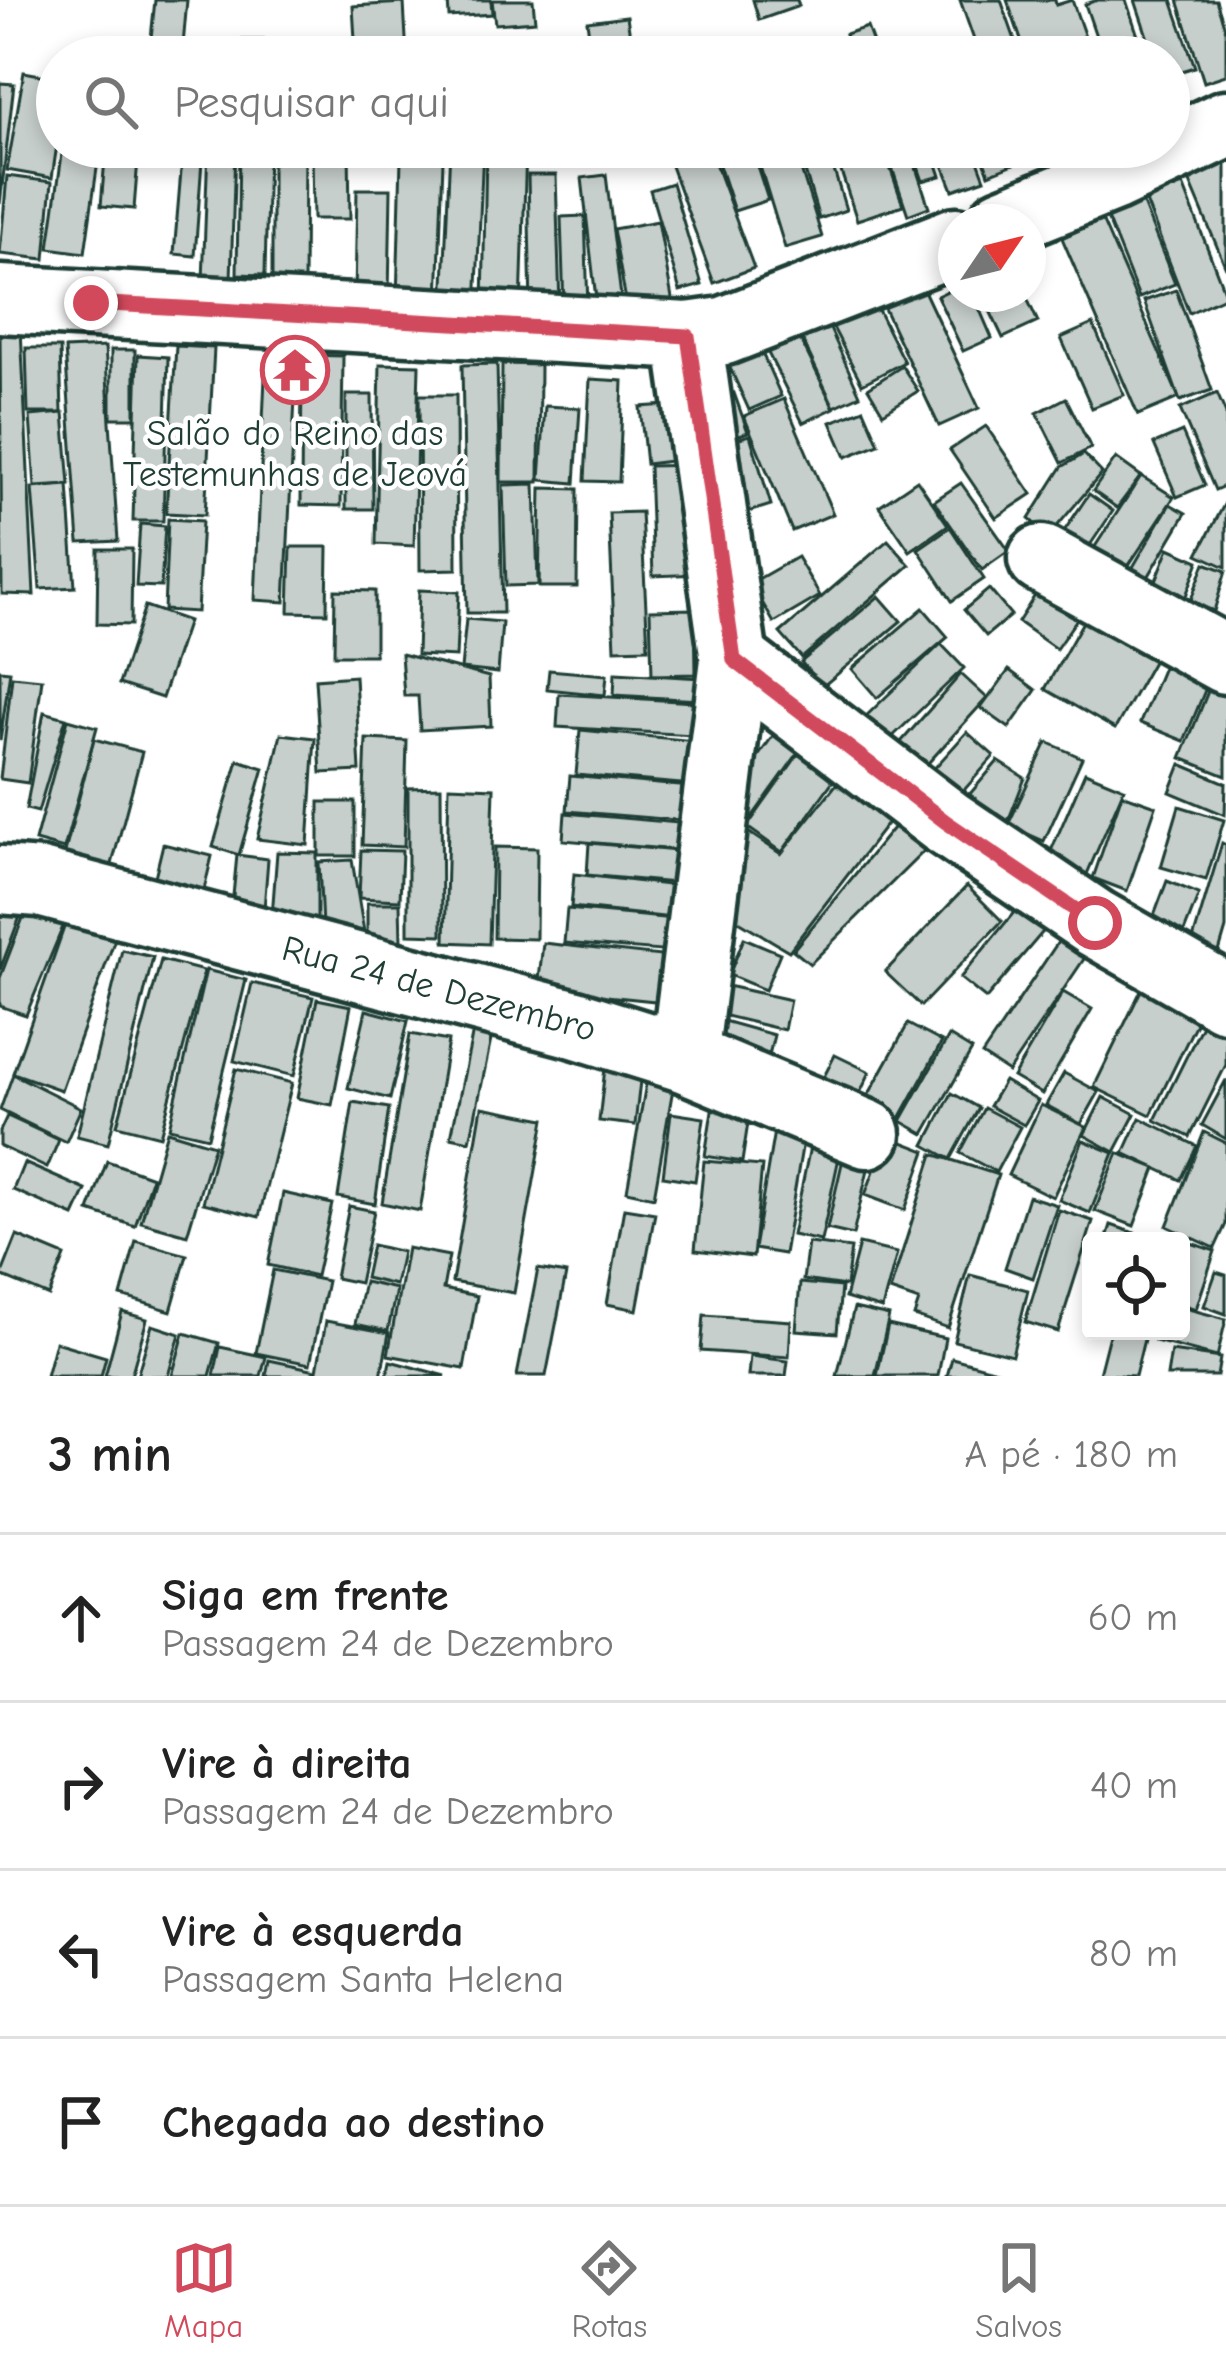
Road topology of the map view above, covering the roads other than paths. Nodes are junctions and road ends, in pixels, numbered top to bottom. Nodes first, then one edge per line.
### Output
1 (1226, 124) edge
2 (1190, 141) edge
3 (1133, 168) edge
4 (1046, 205) edge
5 (938, 248) edge
6 (0, 299) edge
7 (688, 336) junction
8 (1042, 559) dead end
9 (734, 660) junction
10 (1226, 660) edge
11 (0, 880) edge
12 (1226, 998) edge
13 (684, 1058) junction
14 (867, 1134) dead end

1 - 2 street
3 - 4 street
5 - 7 street
6 - 7 street
7 - 9 street
8 - 10 street
9 - 12 street
9 - 13 street
11 - 13 street, Rua 24 de Dezembro
13 - 14 street, Rua 24 de Dezembro

